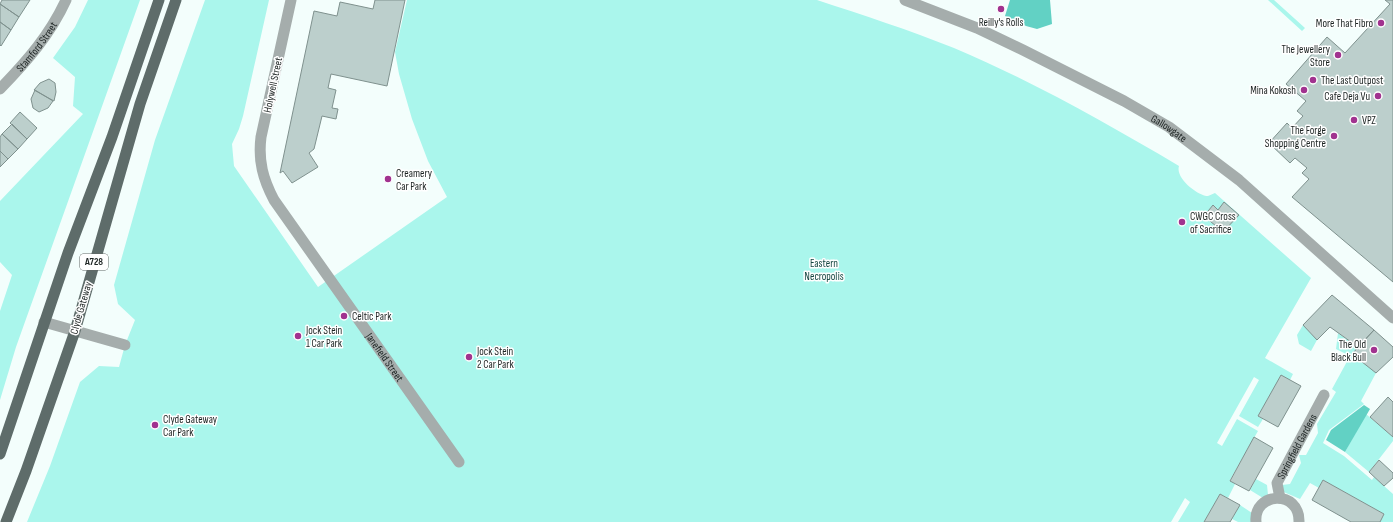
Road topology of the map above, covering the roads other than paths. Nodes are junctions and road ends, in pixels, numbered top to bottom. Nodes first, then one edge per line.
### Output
1 (66, 0) edge
2 (159, 0) edge
3 (176, 0) edge
4 (291, 0) edge
5 (905, 0) edge
6 (4, 76) edge
7 (0, 89) edge
8 (261, 170) joint
9 (1393, 318) edge
10 (44, 322) junction
11 (75, 332) junction
12 (125, 345) dead end
13 (1324, 395) dead end
14 (0, 454) edge
15 (459, 462) dead end
16 (1280, 498) junction
17 (6, 522) edge
18 (1256, 522) edge
19 (1299, 522) edge

1 - 6 street, Stamford Street
2 - 10 main road, A728
3 - 11 main road, Clyde Gateway / A728
4 - 8 street, Holywell Street
5 - 9 street, Gallowgate
6 - 7 street, Stamford Street
8 - 15 street, Janefield Street
10 - 11 street
10 - 14 main road, A728
11 - 12 street
11 - 17 main road, Clyde Gateway / A728
13 - 16 street, Springfield Gardens
16 - 18 street
16 - 19 street

